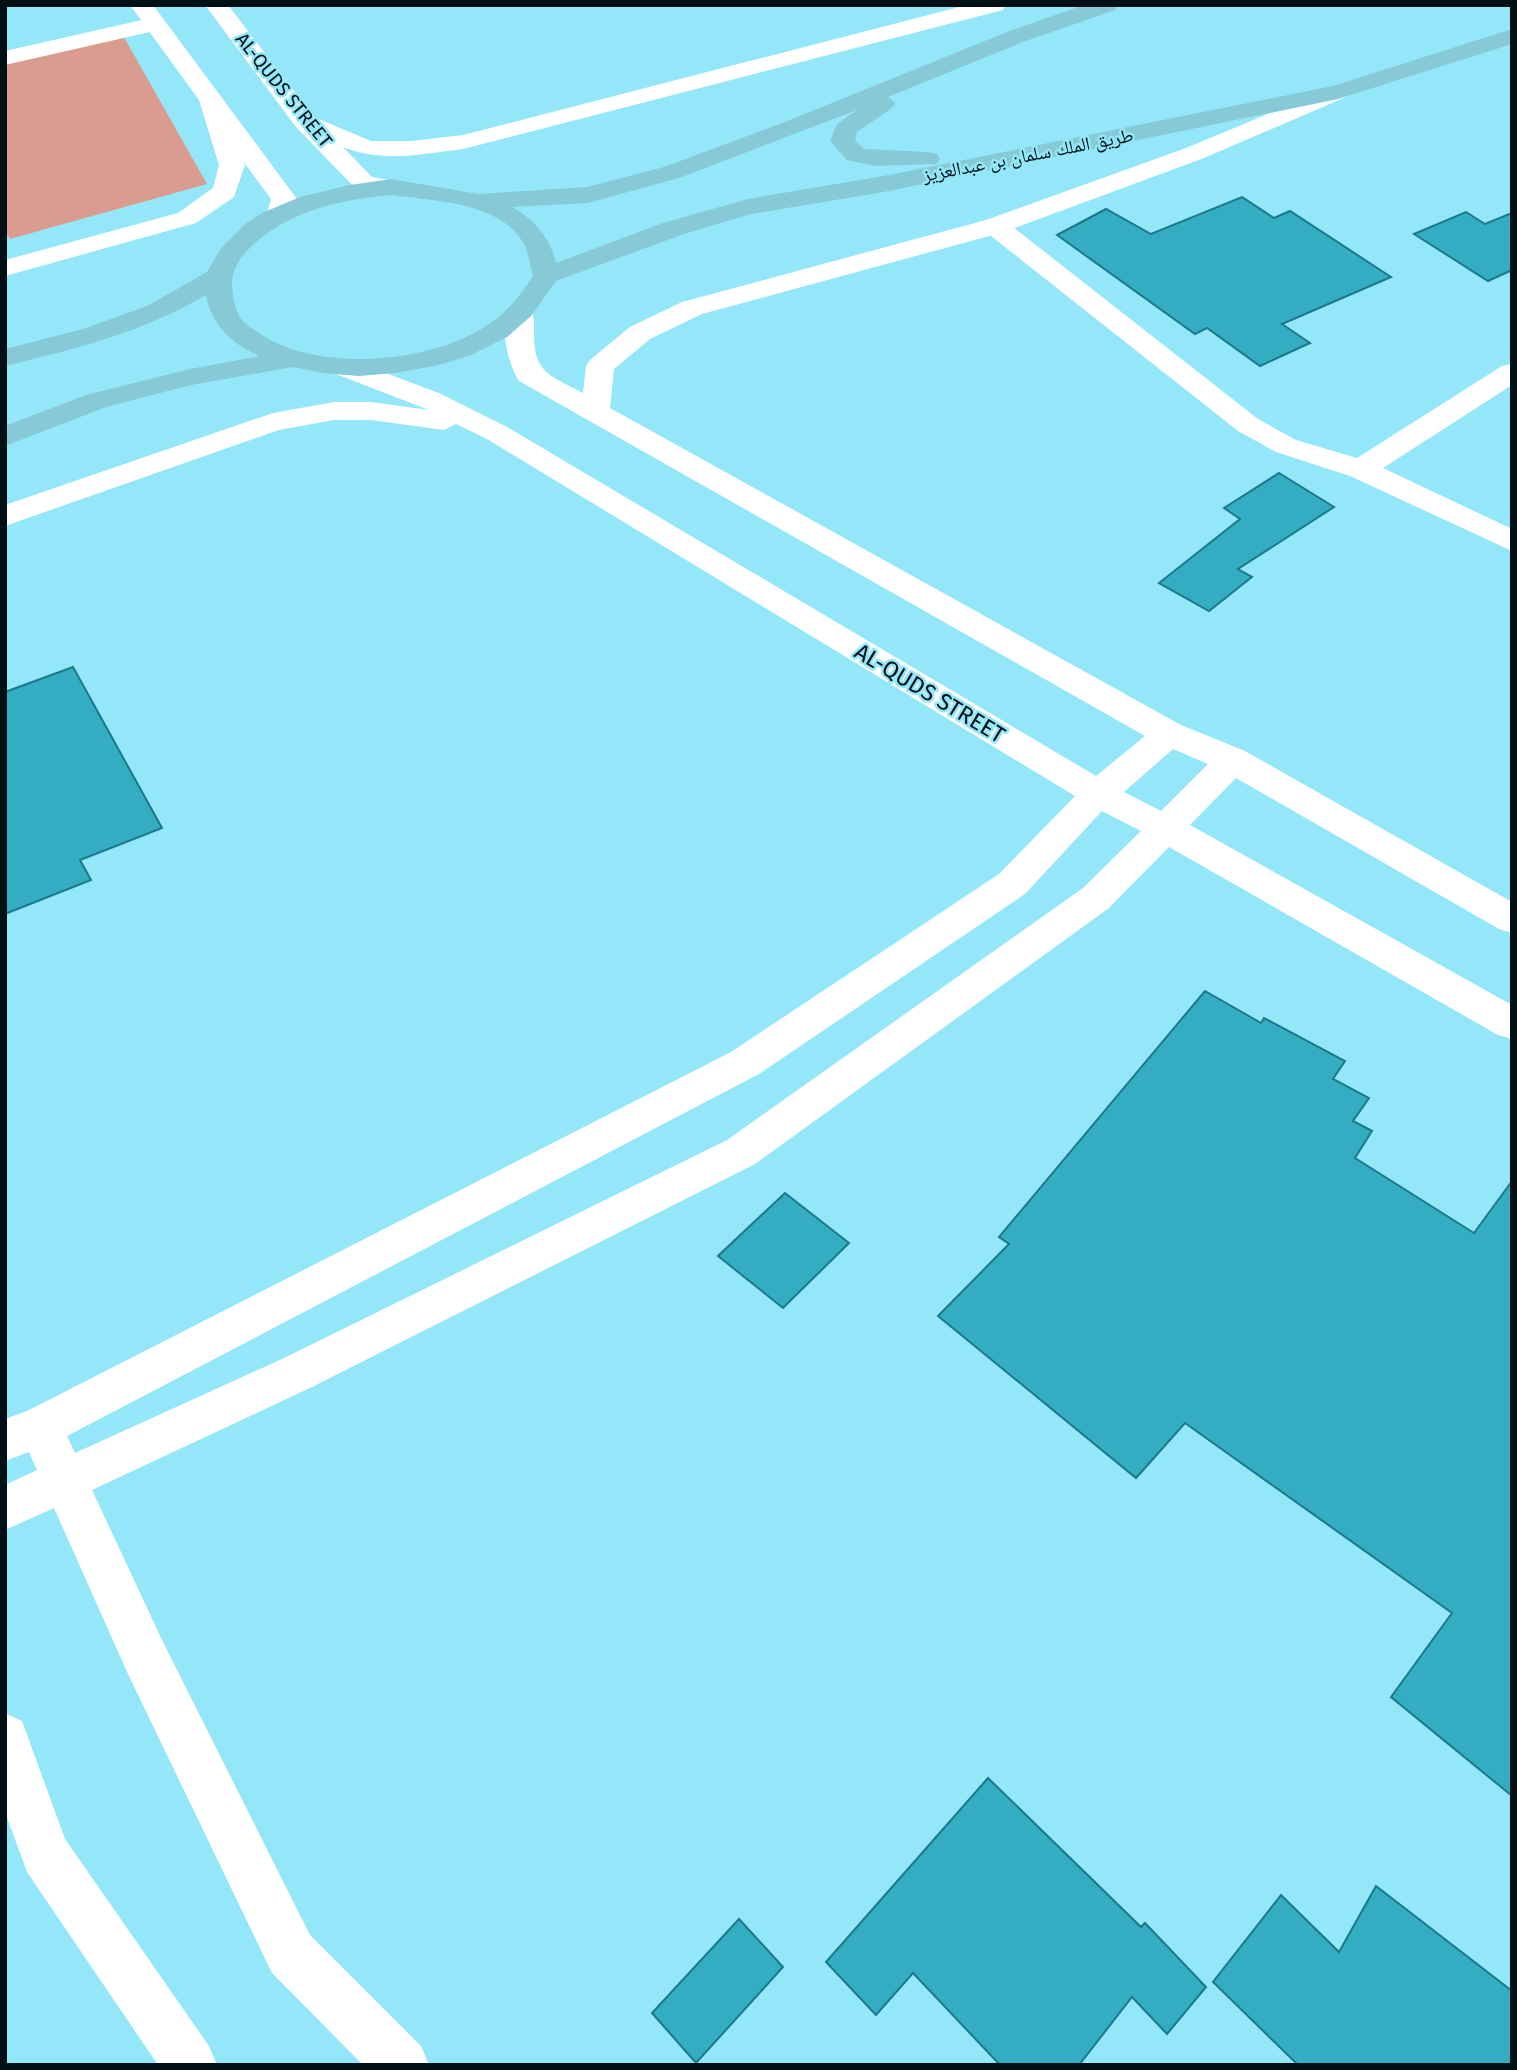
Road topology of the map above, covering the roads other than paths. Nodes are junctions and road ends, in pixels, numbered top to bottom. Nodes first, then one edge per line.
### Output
1 (216, 5) edge
2 (995, 5) edge
3 (1107, 5) edge
4 (148, 15) edge
5 (1512, 36) edge
6 (5, 58) edge
7 (934, 70) junction
8 (1338, 92) junction
9 (211, 100) junction
10 (305, 122) junction
11 (1067, 147) junction
12 (391, 187) junction
13 (477, 202) junction
14 (280, 214) junction
15 (995, 226) junction
16 (5, 268) edge
17 (546, 276) junction
18 (218, 277) junction
19 (520, 314) junction
20 (5, 358) edge
21 (296, 358) junction
22 (346, 368) junction
23 (1512, 372) edge
24 (595, 411) junction
25 (497, 433) junction
26 (5, 437) edge
27 (1361, 469) junction
28 (5, 516) edge
29 (1512, 541) edge
30 (1169, 734) junction
31 (1233, 760) junction
32 (1098, 793) junction
33 (1165, 828) junction
34 (1512, 919) edge
35 (1512, 1024) edge
36 (22, 1434) edge
37 (65, 1480) junction
38 (5, 1508) edge
39 (5, 1738) edge
40 (190, 2065) edge
41 (402, 2065) edge

1 - 10 street, AL-QUDS STREET
2 - 10 street
3 - 7 main road
4 - 6 street
4 - 9 street
5 - 8 main road, طريق الملك سلمان بن عبدالعزيز
7 - 11 main road
7 - 13 main road
8 - 11 main road, طريق الملك سلمان بن عبدالعزيز
8 - 15 street
9 - 14 street
9 - 16 street
10 - 12 street, AL-QUDS STREET
11 - 17 main road, طريق الملك سلمان بن عبدالعزيز
12 - 13 main road
12 - 14 main road
13 - 17 main road
14 - 18 main road
15 - 24 street
15 - 27 street
17 - 19 main road
18 - 20 main road
18 - 21 main road
19 - 22 main road
19 - 24 street
21 - 22 main road
21 - 26 main road
22 - 25 street, AL-QUDS STREET
23 - 27 street
24 - 30 street
25 - 28 street
25 - 32 street, AL-QUDS STREET
27 - 29 street
30 - 31 street
30 - 32 street
31 - 33 street
31 - 34 street
32 - 33 street, AL-QUDS STREET
32 - 36 street
33 - 35 street, AL-QUDS STREET
33 - 37 street
36 - 37 street
37 - 38 street
37 - 41 street
39 - 40 street

